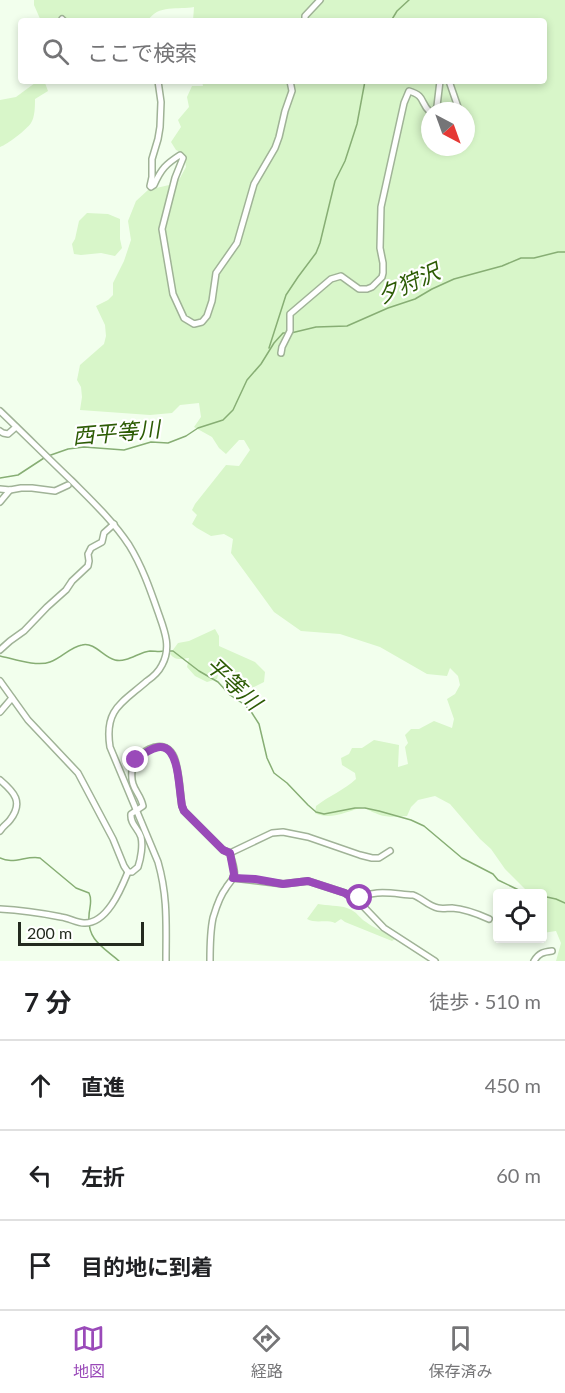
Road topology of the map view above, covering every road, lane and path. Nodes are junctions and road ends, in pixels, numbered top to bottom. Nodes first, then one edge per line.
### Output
1 (320, 0) edge
2 (305, 18) edge
3 (158, 84) edge
4 (291, 84) edge
5 (440, 84) edge
6 (450, 84) edge
7 (424, 102) edge
8 (437, 102) edge
9 (456, 102) edge
10 (281, 353) dead end
11 (0, 411) edge
12 (16, 427) junction
13 (0, 431) edge
14 (68, 485) dead end
15 (0, 489) edge
16 (10, 490) junction
17 (0, 502) edge
18 (114, 524) junction
19 (0, 650) edge
20 (0, 681) edge
21 (12, 698) junction
22 (0, 712) edge
23 (0, 780) edge
24 (136, 811) junction
25 (0, 831) edge
26 (390, 851) dead end
27 (230, 853) junction
28 (128, 872) junction
29 (233, 878) junction
30 (356, 901) junction
31 (0, 909) edge
32 (489, 920) dead end
33 (552, 951) dead end
34 (166, 961) edge
35 (210, 961) edge
36 (435, 961) edge
37 (534, 961) edge

1 - 2 street
3 - 4 street
5 - 8 street
6 - 9 street
7 - 10 street
11 - 12 street
12 - 13 street
12 - 18 street
14 - 16 street
15 - 16 street
16 - 17 street
18 - 19 street
18 - 24 street
20 - 21 street
21 - 22 street
21 - 28 street
23 - 25 street
24 - 27 street
24 - 28 street
24 - 34 street
26 - 27 street
27 - 29 street
28 - 31 street
29 - 30 street
29 - 35 street
30 - 32 street
30 - 36 street
33 - 37 street

